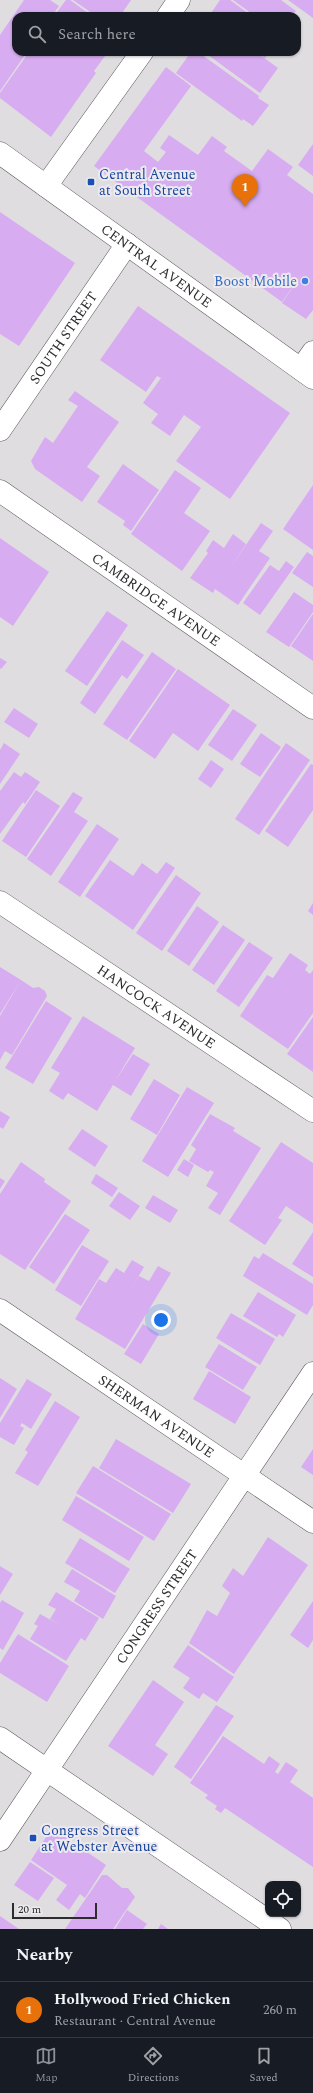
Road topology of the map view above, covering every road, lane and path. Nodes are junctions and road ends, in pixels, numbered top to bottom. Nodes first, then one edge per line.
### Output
1 (179, 0) edge
2 (171, 12) edge
3 (139, 56) edge
4 (0, 153) edge
5 (46, 186) junction
6 (127, 244) junction
7 (309, 366) edge
8 (0, 430) edge
9 (0, 491) edge
10 (313, 708) edge
11 (0, 902) edge
12 (313, 1111) edge
13 (0, 1310) edge
14 (313, 1373) edge
15 (244, 1475) junction
16 (313, 1522) edge
17 (0, 1738) edge
18 (48, 1771) junction
19 (0, 1840) edge
20 (280, 1929) edge

1 - 2 street
3 - 5 street
4 - 5 street, CENTRAL AVENUE
5 - 6 street, CENTRAL AVENUE
6 - 7 street, CENTRAL AVENUE
6 - 8 street, SOUTH STREET
9 - 10 street, CAMBRIDGE AVENUE
11 - 12 street, HANCOCK AVENUE
13 - 15 street, SHERMAN AVENUE
14 - 15 street, CONGRESS STREET
15 - 16 street, SHERMAN AVENUE
15 - 18 street, CONGRESS STREET
17 - 18 street
18 - 19 street, CONGRESS STREET
18 - 20 street

